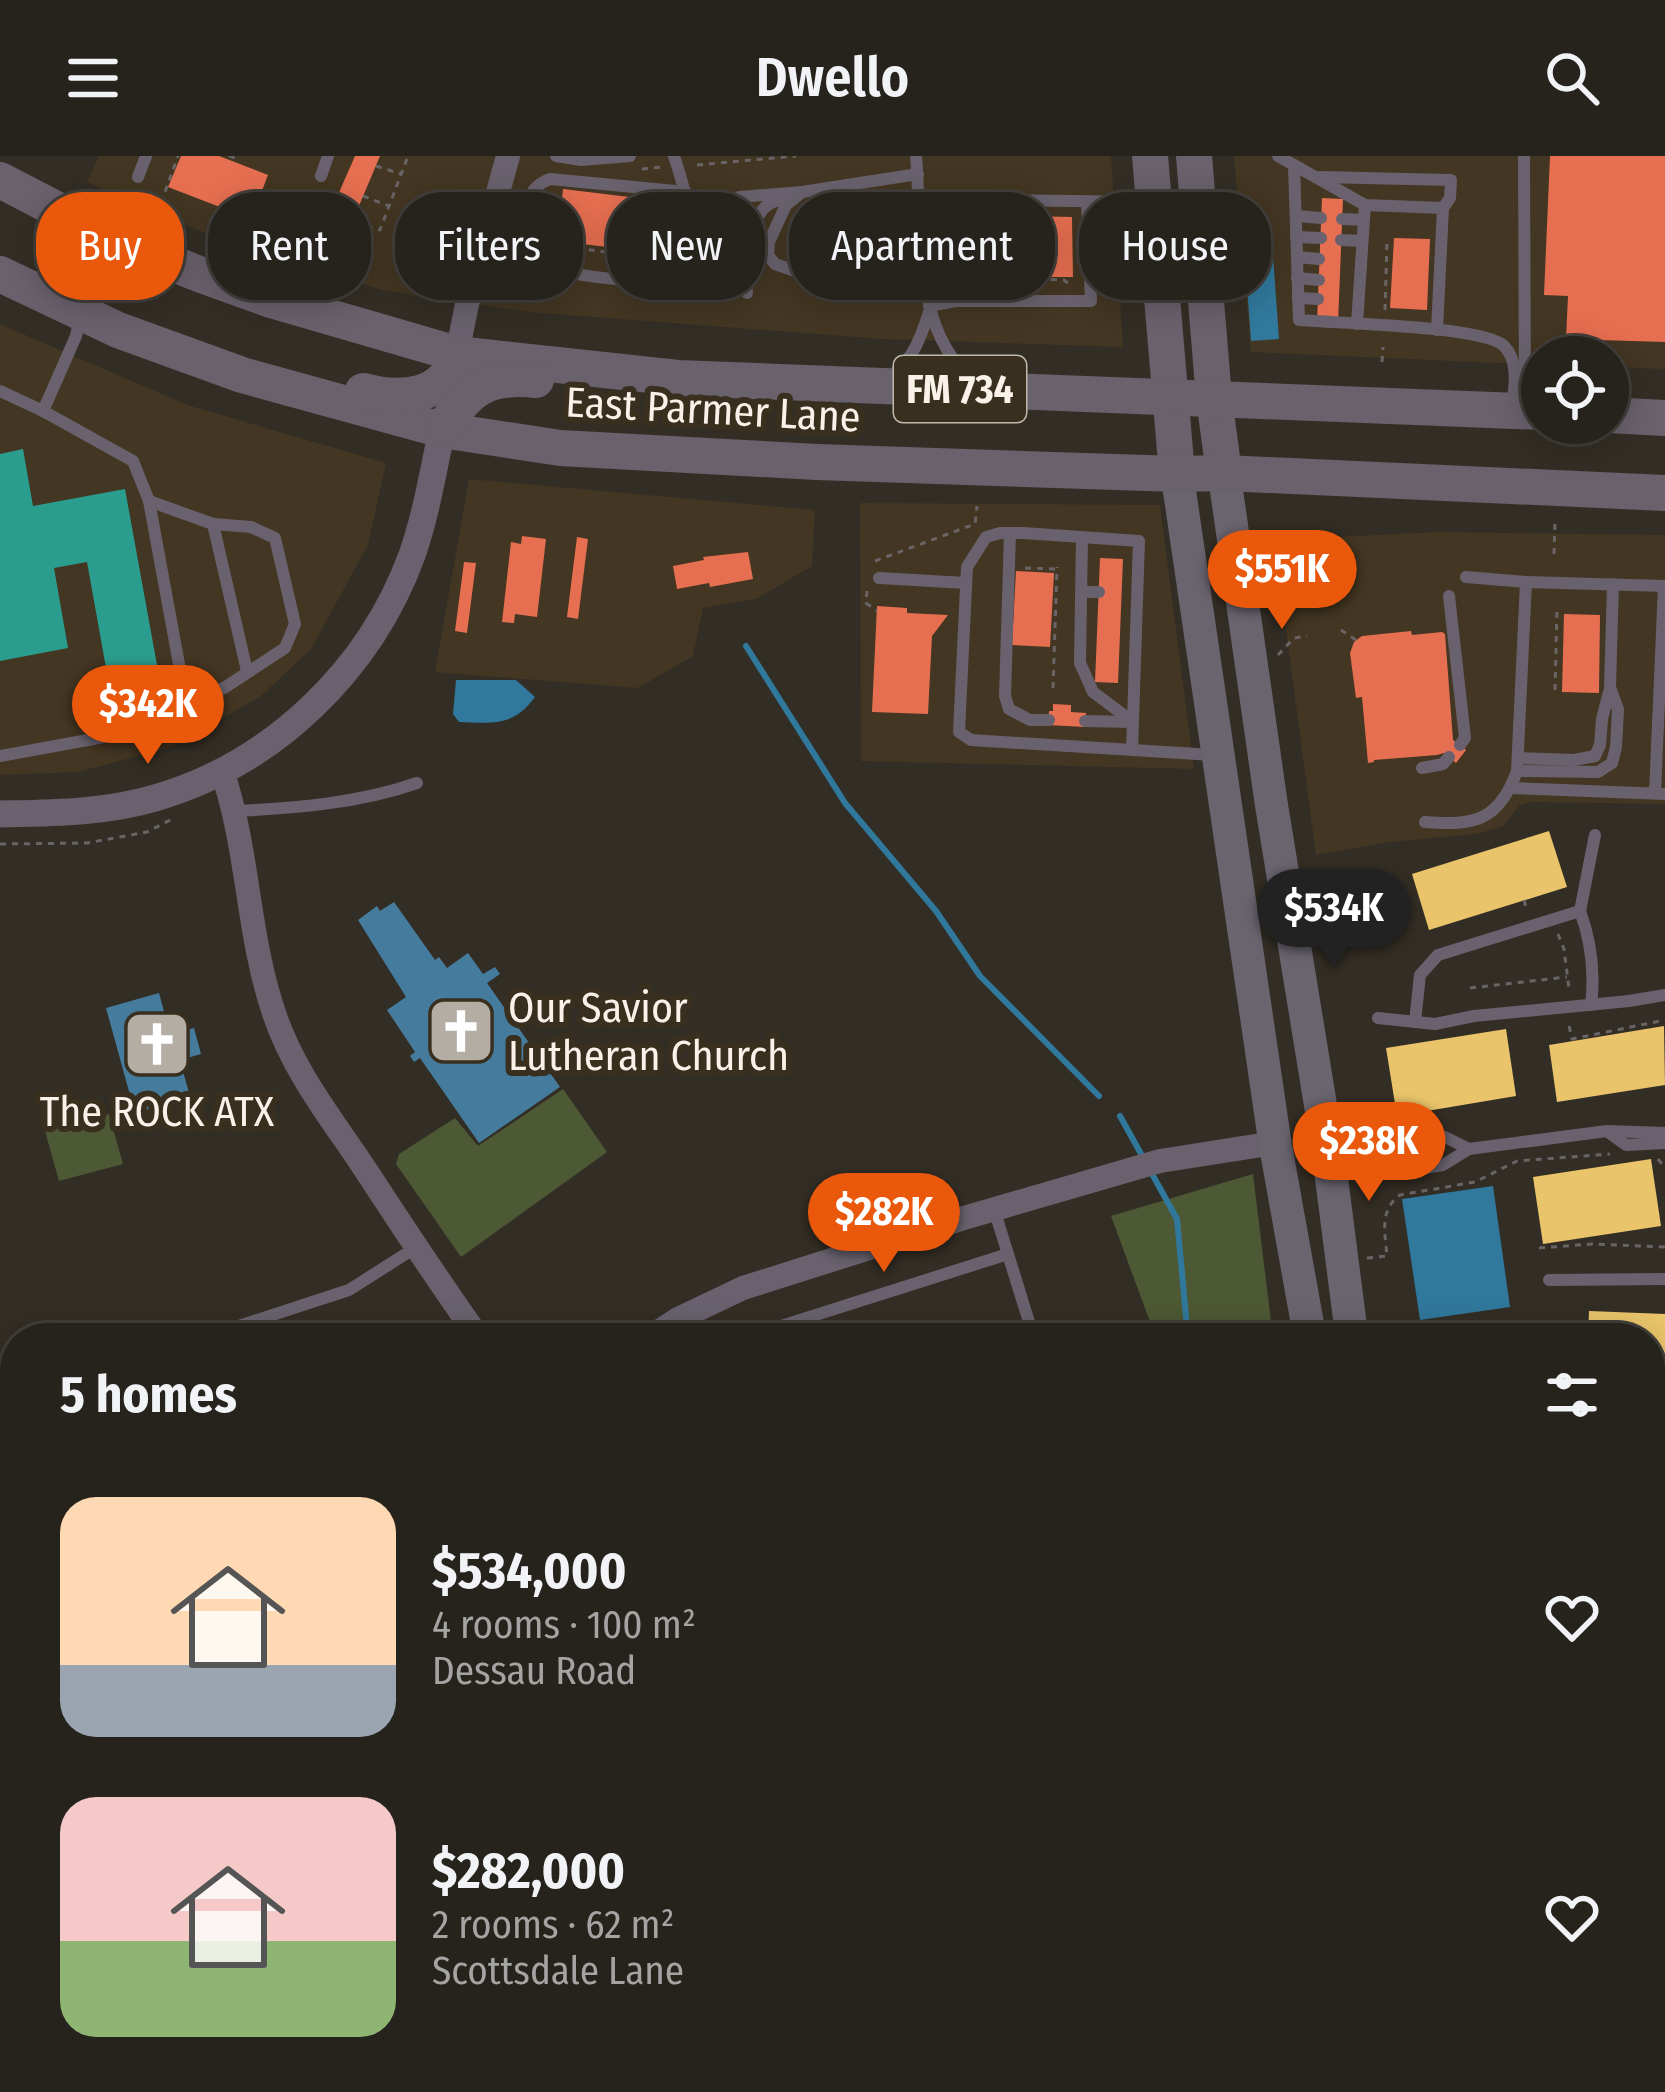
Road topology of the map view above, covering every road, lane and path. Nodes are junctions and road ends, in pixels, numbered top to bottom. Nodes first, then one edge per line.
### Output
1 (146, 156) edge
2 (178, 156) edge
3 (328, 156) edge
4 (408, 156) edge
5 (508, 156) edge
6 (556, 156) edge
7 (630, 156) edge
8 (674, 156) edge
9 (796, 156) edge
10 (916, 156) edge
11 (1150, 156) edge
12 (1194, 156) edge
13 (1278, 156) edge
14 (1524, 156) edge
15 (697, 165) dead end
16 (1294, 165) junction
17 (376, 166) dead end
18 (401, 174) junction
19 (918, 174) junction
20 (321, 176) dead end
21 (1315, 176) junction
22 (138, 177) dead end
23 (0, 180) edge
24 (165, 192) edge
25 (498, 192) edge
26 (531, 192) edge
27 (686, 192) joint
28 (816, 192) edge
29 (919, 192) edge
30 (1153, 192) edge
31 (789, 197) edge
32 (371, 199) edge
33 (1079, 201) edge
34 (789, 203) edge
35 (389, 206) junction
36 (1443, 208) junction
37 (1364, 212) junction
38 (1296, 216) junction
39 (1321, 218) dead end
40 (1342, 219) dead end
41 (371, 227) edge
42 (1296, 237) junction
43 (1321, 238) dead end
44 (1341, 240) dead end
45 (1387, 240) dead end
46 (1362, 241) junction
47 (768, 255) junction
48 (1297, 257) junction
49 (1319, 259) dead end
50 (789, 269) edge
51 (0, 274) edge
52 (1297, 278) junction
53 (1055, 280) edge
54 (1318, 280) dead end
55 (1340, 281) dead end
56 (1360, 283) junction
57 (1079, 293) dead end
58 (1298, 298) junction
59 (1318, 299) dead end
60 (470, 300) edge
61 (928, 300) edge
62 (1091, 300) edge
63 (1162, 300) edge
64 (956, 301) junction
65 (1339, 302) dead end
66 (1358, 303) junction
67 (929, 309) junction
68 (1384, 312) dead end
69 (82, 313) junction
70 (1357, 324) junction
71 (1437, 330) junction
72 (1525, 336) edge
73 (1383, 346) dead end
74 (457, 354) junction
75 (1382, 362) dead end
76 (228, 370) junction
77 (698, 379) junction
78 (877, 386) junction
79 (990, 390) junction
80 (0, 391) edge
81 (1521, 397) edge
82 (1170, 398) junction
83 (1214, 398) junction
84 (43, 411) junction
85 (1521, 411) edge
86 (1629, 416) edge
87 (1665, 418) edge
88 (442, 430) junction
89 (1224, 473) junction
90 (1177, 474) junction
91 (1665, 493) edge
92 (148, 501) junction
93 (977, 506) dead end
94 (1556, 511) dead end
95 (213, 524) junction
96 (1010, 532) junction
97 (1082, 537) junction
98 (1554, 554) dead end
99 (870, 563) dead end
100 (1024, 568) dead end
101 (1081, 570) junction
102 (1100, 570) dead end
103 (1123, 572) dead end
104 (1138, 572) junction
105 (1466, 577) dead end
106 (873, 581) joint
107 (966, 583) junction
108 (1526, 583) junction
109 (1613, 584) junction
110 (1664, 586) edge
111 (1081, 592) junction
112 (1099, 592) dead end
113 (1122, 594) dead end
114 (1137, 594) junction
115 (1449, 596) dead end
116 (1557, 608) dead end
117 (877, 611) dead end
118 (1081, 612) junction
119 (1098, 613) dead end
120 (1120, 614) dead end
121 (1137, 615) junction
122 (1341, 630) dead end
123 (1081, 632) junction
124 (1097, 633) dead end
125 (1120, 635) dead end
126 (1136, 636) junction
127 (1307, 636) dead end
128 (1356, 640) dead end
129 (1080, 658) junction
130 (1096, 659) dead end
131 (1119, 661) dead end
132 (1273, 661) dead end
133 (1135, 662) junction
134 (247, 670) junction
135 (1053, 688) dead end
136 (1555, 690) dead end
137 (186, 702) junction
138 (1048, 720) dead end
139 (1085, 721) dead end
140 (1133, 722) junction
141 (1460, 745) dead end
142 (1132, 750) junction
143 (1218, 755) junction
144 (0, 756) edge
145 (1449, 757) dead end
146 (1518, 765) junction
147 (1422, 768) dead end
148 (222, 772) junction
149 (417, 783) dead end
150 (1511, 788) junction
151 (1660, 793) edge
152 (236, 811) junction
153 (0, 814) edge
154 (1425, 822) dead end
155 (1595, 836) dead end
156 (1524, 900) dead end
157 (1527, 911) dead end
158 (1580, 911) junction
159 (1557, 932) dead end
160 (1567, 977) junction
161 (1469, 988) dead end
162 (1569, 990) dead end
163 (1665, 995) edge
164 (1591, 1005) junction
165 (1378, 1018) dead end
166 (1568, 1018) dead end
167 (1665, 1020) edge
168 (1415, 1022) junction
169 (1259, 1038) junction
170 (1607, 1131) junction
171 (1665, 1133) edge
172 (1259, 1145) junction
173 (1659, 1148) edge
174 (1469, 1149) junction
175 (1338, 1152) junction
176 (1611, 1154) dead end
177 (1665, 1168) edge
178 (994, 1209) junction
179 (1665, 1246) edge
180 (415, 1248) junction
181 (1538, 1248) dead end
182 (1008, 1254) junction
183 (1353, 1262) junction
184 (1665, 1279) edge
185 (1549, 1280) dead end
186 (248, 1323) edge
187 (468, 1323) edge
188 (671, 1323) edge
189 (790, 1323) edge
190 (1029, 1323) edge
191 (1306, 1323) edge
192 (1352, 1323) edge

1 - 22 lane
2 - 24 path
3 - 20 lane
4 - 18 path
5 - 25 street
6 - 7 lane
8 - 27 lane
9 - 15 path
10 - 19 lane
11 - 30 main road
12 - 83 main road
13 - 16 lane
14 - 72 lane
16 - 21 lane
16 - 38 lane
17 - 18 path
18 - 35 path
19 - 28 lane
19 - 29 lane
21 - 36 lane
21 - 37 lane
23 - 74 main road, East Parmer Lane / FM 734
26 - 27 lane
31 - 47 lane
32 - 35 path
33 - 64 lane
34 - 47 lane
35 - 41 path
36 - 37 lane
36 - 71 lane
37 - 40 lane
37 - 46 lane
38 - 39 lane
38 - 42 lane
42 - 43 lane
42 - 48 lane
44 - 46 lane
45 - 68 path
46 - 56 lane
47 - 50 lane
48 - 49 lane
48 - 52 lane
51 - 69 main road, East Parmer Lane / FM 734
52 - 54 lane
52 - 58 lane
53 - 57 path
55 - 56 lane
56 - 66 lane
58 - 59 lane
58 - 70 lane
60 - 74 street
61 - 67 lane
62 - 64 lane
63 - 82 main road
64 - 67 lane
65 - 66 lane
66 - 70 lane
67 - 78 lane
67 - 79 lane
69 - 76 main road, East Parmer Lane / FM 734
69 - 84 lane
70 - 71 lane
71 - 81 lane
73 - 75 path
74 - 76 main road
74 - 77 main road, East Parmer Lane / FM 734
76 - 88 main road, East Parmer Lane / FM 734
77 - 78 main road, East Parmer Lane / FM 734
77 - 88 main road
78 - 79 main road, East Parmer Lane / FM 734
79 - 82 main road, East Parmer Lane / FM 734
80 - 84 lane
82 - 83 main road, East Parmer Lane / FM 734
82 - 90 main road
83 - 85 main road, East Parmer Lane / FM 734
83 - 89 main road
84 - 92 lane
86 - 87 main road
88 - 90 main road, East Parmer Lane / FM 734
88 - 148 street
89 - 90 main road, East Parmer Lane / FM 734
89 - 91 main road, East Parmer Lane / FM 734
89 - 175 main road
90 - 143 main road
92 - 95 lane
92 - 137 lane
93 - 99 path
94 - 98 path
95 - 134 lane
95 - 134 lane
96 - 97 lane
96 - 107 lane
96 - 138 lane
97 - 101 lane
97 - 104 lane
100 - 135 path
101 - 102 lane
101 - 111 lane
103 - 104 lane
104 - 114 lane
105 - 108 lane
106 - 107 lane
106 - 117 path
107 - 142 lane
108 - 109 lane
108 - 146 lane
109 - 110 lane
109 - 146 lane
110 - 151 lane
111 - 112 lane
111 - 118 lane
113 - 114 lane
114 - 121 lane
115 - 141 lane
116 - 136 path
118 - 119 lane
118 - 123 lane
120 - 121 lane
121 - 126 lane
122 - 128 path
123 - 124 lane
123 - 129 lane
125 - 126 lane
126 - 133 lane
127 - 132 path
129 - 130 lane
129 - 140 lane
131 - 133 lane
133 - 140 lane
134 - 137 lane
137 - 144 lane
139 - 140 lane
140 - 142 lane
142 - 143 lane
143 - 169 main road
145 - 147 lane
146 - 150 lane
148 - 152 street
148 - 153 street
149 - 152 lane
150 - 151 lane
150 - 154 lane
152 - 180 street
155 - 158 lane
156 - 157 path
158 - 164 lane
158 - 168 lane
159 - 160 path
160 - 161 path
160 - 162 path
163 - 164 lane
164 - 168 lane
165 - 168 lane
166 - 167 path
169 - 172 main road
169 - 175 main road
170 - 171 lane
170 - 173 lane
170 - 174 lane
172 - 178 street
172 - 183 main road
172 - 191 main road
173 - 177 path
174 - 175 lane
174 - 175 lane
175 - 183 main road
176 - 183 path
178 - 182 lane
178 - 188 street
179 - 181 path
180 - 186 lane
180 - 187 street
182 - 189 lane
182 - 190 lane
183 - 192 main road
184 - 185 lane

